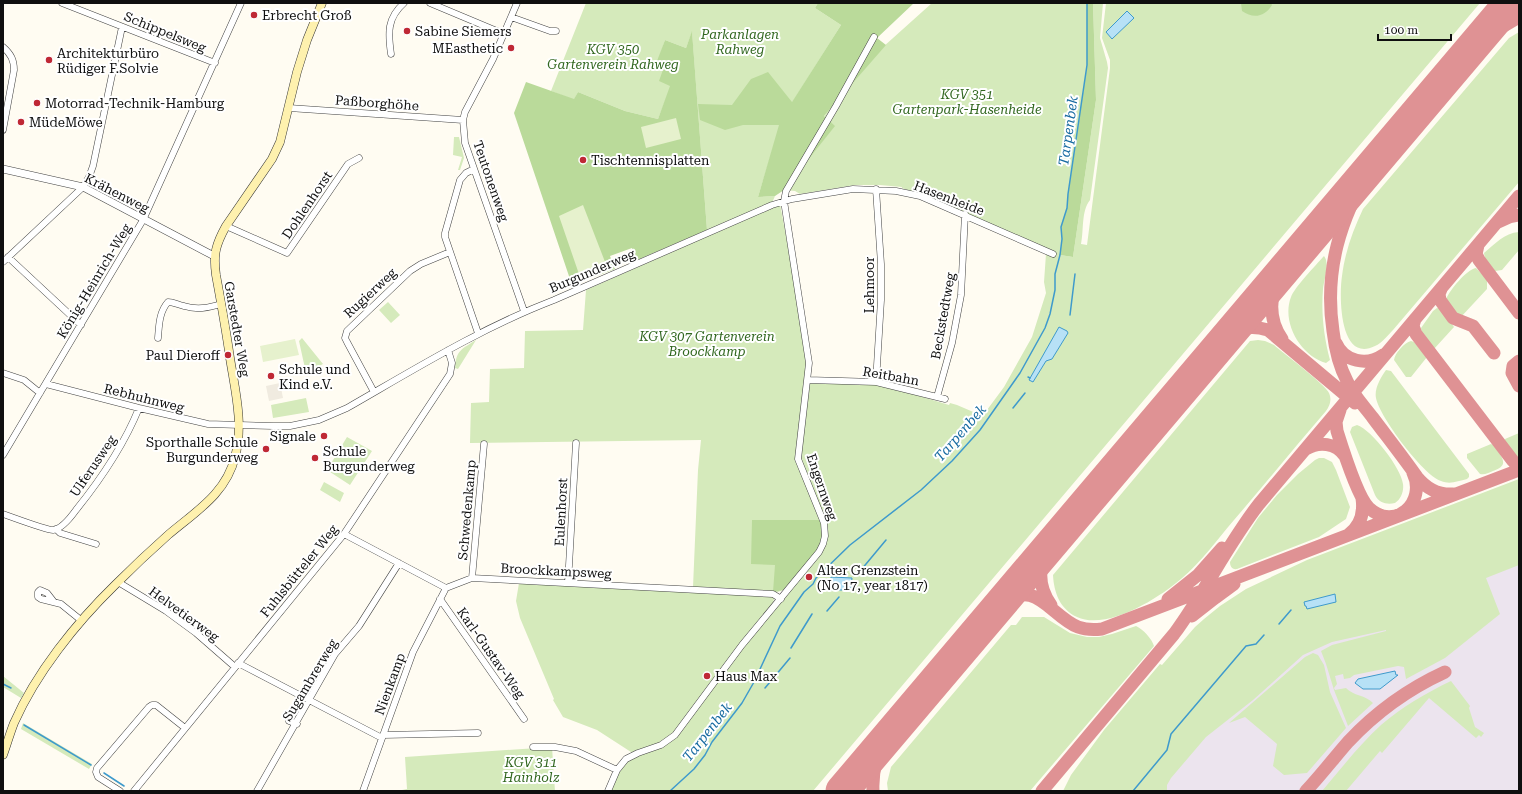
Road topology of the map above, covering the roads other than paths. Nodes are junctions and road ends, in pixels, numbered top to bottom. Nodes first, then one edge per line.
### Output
1 (62, 3) edge
2 (241, 3) edge
3 (322, 3) edge
4 (404, 3) edge
5 (430, 3) edge
6 (517, 3) edge
7 (72, 5) edge
8 (511, 17) junction
9 (122, 27) junction
10 (556, 31) dead end
11 (504, 34) junction
12 (874, 36) dead end
13 (3, 47) edge
14 (391, 54) dead end
15 (214, 64) junction
16 (289, 108) junction
17 (463, 120) junction
18 (3, 130) edge
19 (359, 158) dead end
20 (3, 169) edge
21 (474, 169) junction
22 (83, 187) junction
23 (876, 189) junction
24 (784, 201) junction
25 (965, 214) junction
26 (143, 220) junction
27 (226, 226) junction
28 (450, 252) junction
29 (1053, 254) dead end
30 (214, 256) junction
31 (8, 257) junction
32 (3, 262) edge
33 (221, 304) junction
34 (524, 311) junction
35 (80, 325) junction
36 (478, 333) junction
37 (158, 338) dead end
38 (448, 350) junction
39 (3, 373) edge
40 (808, 380) junction
41 (876, 382) junction
42 (46, 384) junction
43 (374, 392) junction
44 (40, 393) junction
45 (937, 397) junction
46 (945, 399) dead end
47 (139, 408) junction
48 (239, 425) junction
49 (576, 443) dead end
50 (484, 444) dead end
51 (3, 455) edge
52 (3, 514) edge
53 (56, 529) junction
54 (344, 534) junction
55 (96, 544) dead end
56 (398, 563) junction
57 (472, 578) junction
58 (118, 582) junction
59 (568, 583) junction
60 (446, 588) junction
61 (440, 599) junction
62 (781, 599) junction
63 (54, 602) dead end
64 (82, 621) junction
65 (236, 665) junction
66 (310, 700) junction
67 (524, 719) dead end
68 (289, 721) dead end
69 (296, 724) junction
70 (185, 728) junction
71 (478, 732) dead end
72 (382, 736) junction
73 (533, 747) dead end
74 (3, 755) edge
75 (617, 770) junction
76 (120, 791) edge
77 (134, 791) edge
78 (257, 791) edge
79 (363, 791) edge
80 (608, 791) edge

1 - 7 street, Schippelsweg
2 - 15 street, König-Heinrich-Weg
3 - 16 main road, Garstedter Weg
4 - 14 street
5 - 11 street
6 - 8 street, Teutonenweg
7 - 9 street, Schippelsweg
8 - 10 street
8 - 11 street, Teutonenweg
9 - 15 street, Schippelsweg
9 - 22 street
11 - 17 street, Teutonenweg
12 - 24 street
13 - 18 street
15 - 26 street, König-Heinrich-Weg
16 - 17 street, Paßborghöhe
16 - 27 main road, Garstedter Weg
17 - 21 street, Teutonenweg
19 - 27 street, Dohlenhorst
20 - 22 street, Krähenweg
21 - 28 street
21 - 34 street, Teutonenweg
22 - 26 street, Krähenweg
22 - 31 street
23 - 24 street, Hasenheide
23 - 25 street, Hasenheide
23 - 41 street, Lehmoor
24 - 34 street, Burgunderweg
24 - 40 street, Engernweg
25 - 29 street, Hasenheide
25 - 45 street, Beckstedtweg
26 - 30 street, Krähenweg
26 - 35 street, König-Heinrich-Weg
27 - 30 main road, Garstedter Weg
28 - 36 street
28 - 43 street, Rugierweg
30 - 33 main road, Garstedter Weg
31 - 32 street
31 - 35 street
33 - 37 street
33 - 48 main road, Garstedter Weg
34 - 36 street, Burgunderweg
35 - 42 street, König-Heinrich-Weg
36 - 38 street, Burgunderweg
38 - 43 street, Burgunderweg
38 - 54 street, Fuhlsbütteler Weg
39 - 44 street
40 - 41 street, Reitbahn
40 - 62 street, Engernweg
41 - 45 street, Reitbahn
42 - 44 street, König-Heinrich-Weg
42 - 47 street, Rebhuhnweg
43 - 48 street, Burgunderweg
44 - 51 street, König-Heinrich-Weg
45 - 46 street, Reitbahn
47 - 48 street, Rebhuhnweg
47 - 53 street, Ulferusweg
48 - 58 main road, Garstedter Weg
49 - 59 street, Eulenhorst
50 - 57 street, Schwedenkamp
52 - 53 street
53 - 55 street
54 - 56 street
54 - 65 street, Fuhlsbütteler Weg
56 - 60 street
56 - 66 street, Sugambrerweg
57 - 59 street, Broockkampsweg
57 - 60 street, Broockkampsweg
58 - 64 main road, Garstedter Weg
58 - 65 street, Helvetierweg
59 - 62 street, Broockkampsweg
60 - 61 street, Nienkamp
61 - 67 street, Karl-Gustav-Weg
61 - 72 street, Nienkamp
62 - 75 street, Engernweg
63 - 64 street
64 - 74 main road, Garstedter Weg
65 - 66 street, Helvetierweg
65 - 70 street, Fuhlsbütteler Weg
66 - 69 street, Sugambrerweg
66 - 72 street, Helvetierweg
68 - 69 street
69 - 78 street, Sugambrerweg
70 - 76 street
70 - 77 street, Fuhlsbütteler Weg
71 - 72 street
72 - 79 street, Nienkamp
73 - 75 street
75 - 80 street, Engernweg

